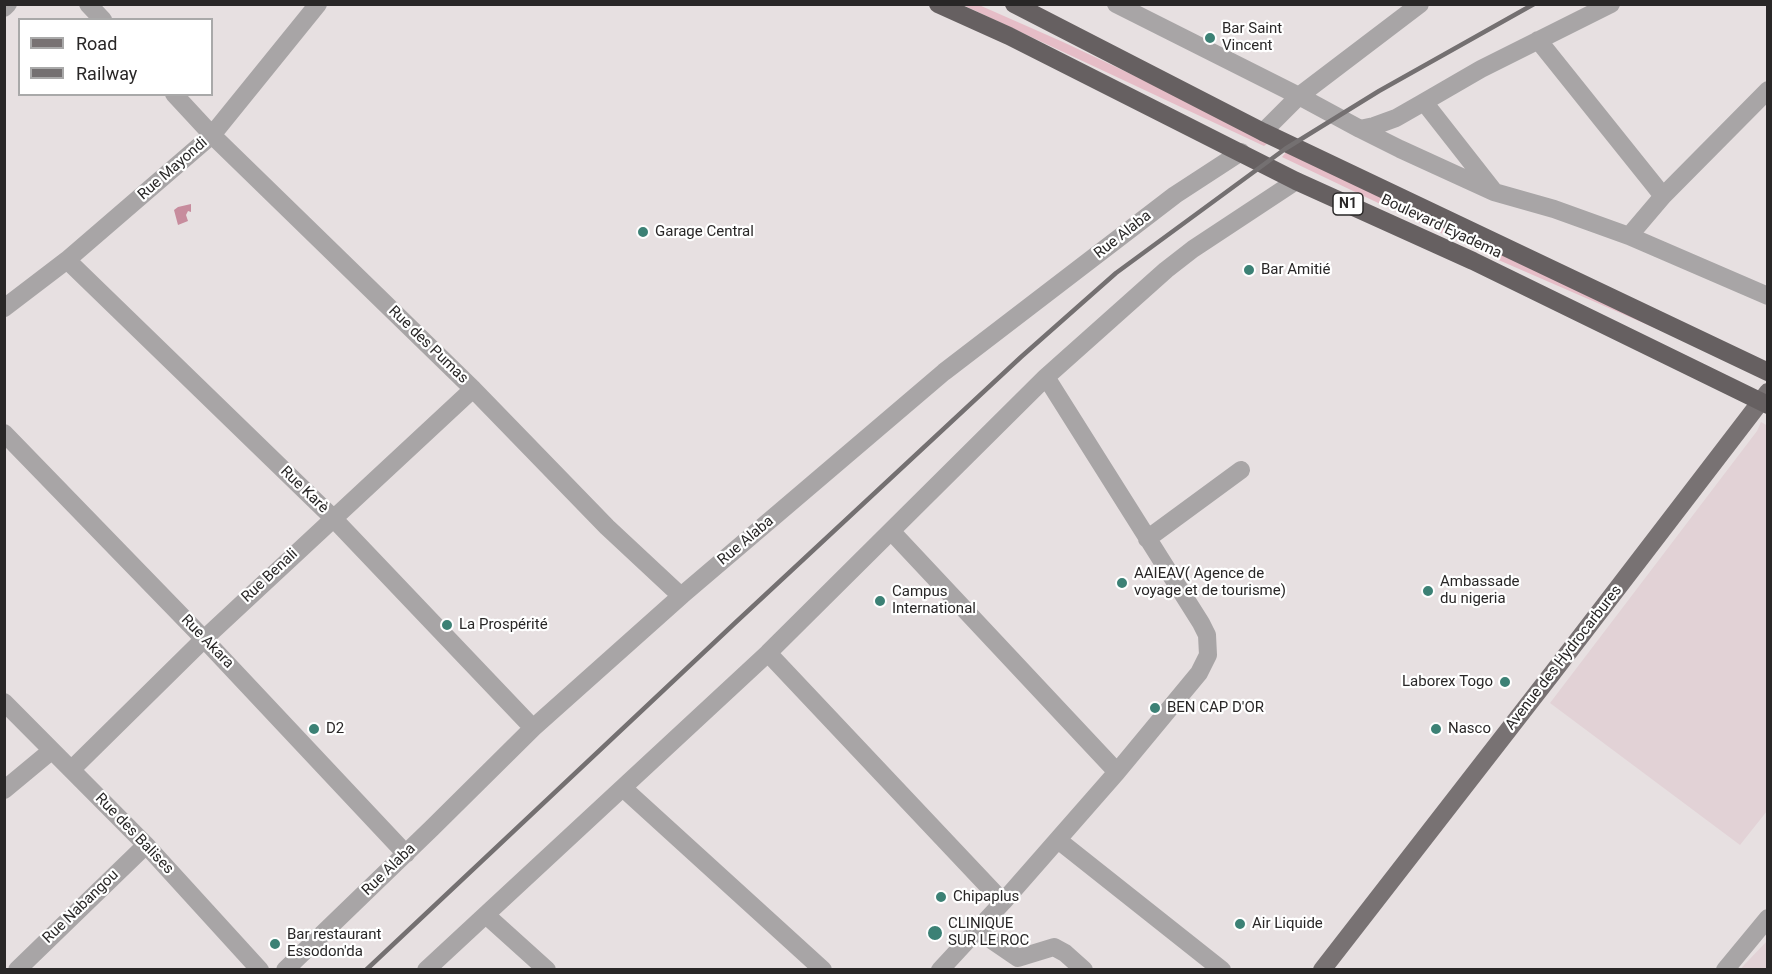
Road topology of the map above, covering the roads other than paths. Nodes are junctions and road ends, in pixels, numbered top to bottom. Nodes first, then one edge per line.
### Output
1 (8, 4) edge
2 (88, 4) edge
3 (318, 4) edge
4 (938, 4) edge
5 (1014, 4) edge
6 (1116, 4) edge
7 (1420, 4) edge
8 (1611, 4) edge
9 (4, 8) edge
10 (101, 18) edge
11 (1538, 40) junction
12 (1767, 90) edge
13 (176, 96) edge
14 (1299, 96) junction
15 (1424, 102) junction
16 (1360, 129) junction
17 (1263, 132) junction
18 (212, 135) junction
19 (1241, 152) junction
20 (1296, 181) junction
21 (1494, 192) junction
22 (1663, 196) junction
23 (1629, 236) junction
24 (67, 260) junction
25 (1767, 296) edge
26 (4, 309) edge
27 (1767, 372) edge
28 (1046, 377) junction
29 (472, 389) junction
30 (1765, 400) edge
31 (4, 433) edge
32 (1241, 470) dead end
33 (332, 517) junction
34 (891, 531) junction
35 (1147, 539) junction
36 (681, 596) junction
37 (204, 639) junction
38 (768, 653) junction
39 (4, 702) edge
40 (533, 728) junction
41 (51, 751) junction
42 (72, 769) junction
43 (1117, 771) junction
44 (623, 789) junction
45 (4, 790) edge
46 (1058, 840) junction
47 (146, 846) junction
48 (406, 854) junction
49 (1003, 902) junction
50 (486, 915) junction
51 (1767, 918) edge
52 (977, 930) junction
53 (17, 969) edge
54 (260, 969) edge
55 (285, 969) edge
56 (426, 969) edge
57 (547, 969) edge
58 (823, 969) edge
59 (940, 969) edge
60 (1084, 969) edge
61 (1221, 969) edge
62 (1322, 969) edge
63 (1725, 969) edge

1 - 9 street
2 - 10 street
3 - 18 street, Rue Mayondi
4 - 19 highway, Boulevard Eyadema / N1
5 - 17 highway, N1
6 - 14 street
7 - 14 street
8 - 11 street
11 - 15 street
11 - 22 street
12 - 22 street
13 - 18 street, Rue des Pumas
14 - 16 street
14 - 17 street
15 - 16 street
15 - 21 street
16 - 21 street
17 - 27 highway, N1
18 - 24 street, Rue Mayondi
18 - 29 street, Rue des Pumas
19 - 20 highway, Boulevard Eyadema / N1
19 - 36 street, Rue Alaba
20 - 28 street
20 - 30 highway, Boulevard Eyadema / N1
21 - 23 street
22 - 23 street
23 - 25 street
24 - 26 street, Rue Mayondi
24 - 33 street, Rue Karè
28 - 34 street
28 - 35 street
29 - 33 street, Rue Benali
29 - 36 street, Rue des Pumas
30 - 62 main road, Avenue des Hydrocarbures
31 - 37 street, Rue Akara
32 - 35 street
33 - 37 street, Rue Benali
33 - 40 street, Rue Karè
34 - 38 street
34 - 43 street
35 - 43 street
36 - 40 street, Rue Alaba
37 - 42 street, Rue Benali
37 - 48 street, Rue Akara
38 - 44 street
38 - 49 street
39 - 41 street, Rue des Balises
40 - 48 street, Rue Alaba
41 - 42 street, Rue des Balises
41 - 45 street
42 - 47 street, Rue des Balises
43 - 46 street
44 - 50 street
44 - 58 street
46 - 49 street
46 - 61 street
47 - 53 street, Rue Nabangou
47 - 54 street, Rue des Balises
48 - 55 street, Rue Alaba
49 - 52 street
50 - 56 street
50 - 57 street
51 - 63 street
52 - 59 street
52 - 60 street

